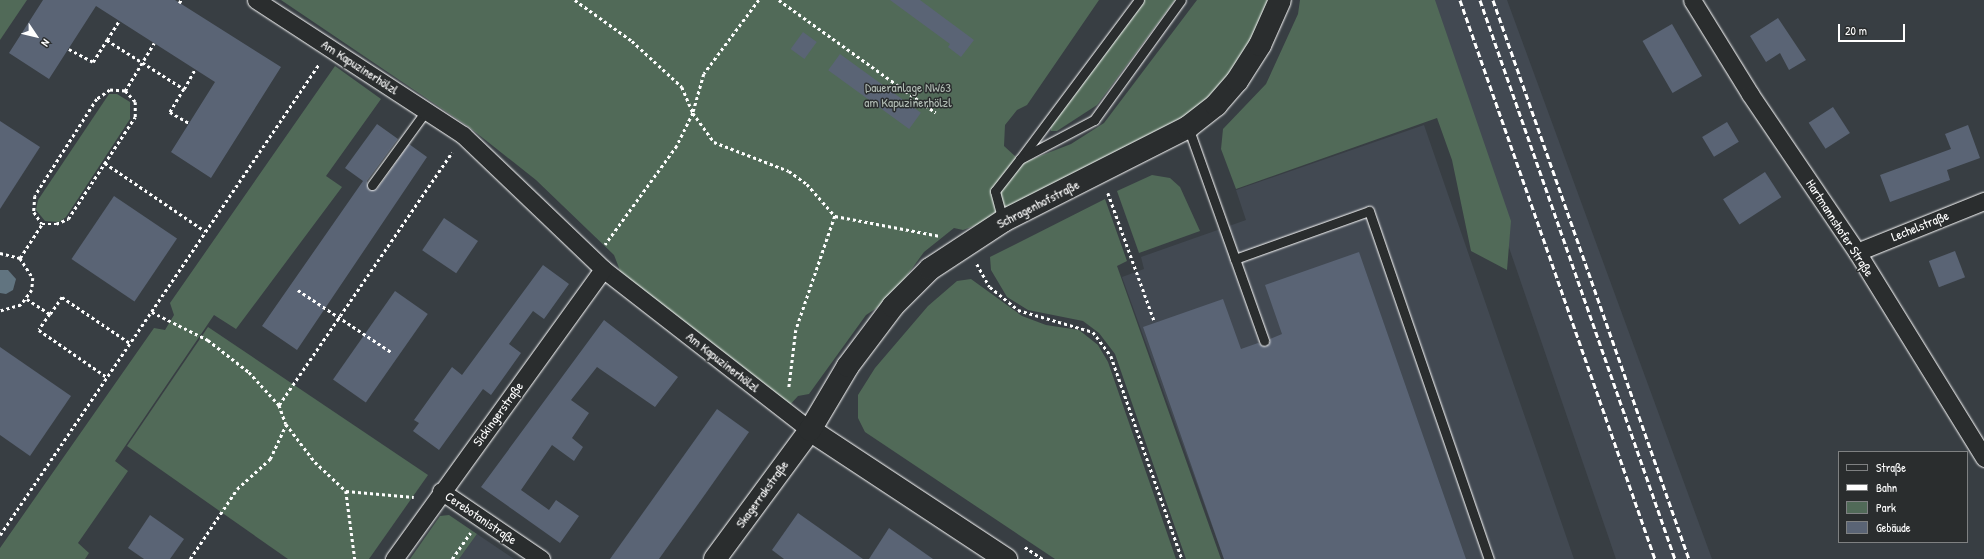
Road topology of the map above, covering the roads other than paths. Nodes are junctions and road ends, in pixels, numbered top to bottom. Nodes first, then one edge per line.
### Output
1 (256, 0) edge
2 (1139, 0) edge
3 (1181, 0) edge
4 (1280, 0) edge
5 (1692, 0) edge
6 (426, 111) junction
7 (1188, 127) junction
8 (1020, 159) junction
9 (372, 185) dead end
10 (1984, 201) edge
11 (1003, 221) junction
12 (1856, 252) junction
13 (1235, 259) junction
14 (603, 269) junction
15 (1264, 341) dead end
16 (810, 430) junction
17 (1984, 458) edge
18 (439, 494) junction
19 (394, 559) edge
20 (541, 559) edge
21 (715, 559) edge
22 (1006, 559) edge
23 (1489, 559) edge

1 - 6 street, Am Kapuzinerhölzl
2 - 8 lane
3 - 8 lane
4 - 7 street, Schragenhofstraße
5 - 12 street, Hartmannshofer Straße
6 - 9 lane
6 - 14 street, Am Kapuzinerhölzl
7 - 11 street, Schragenhofstraße
7 - 13 lane
8 - 11 lane
10 - 12 street, Lechelstraße
11 - 16 street, Schragenhofstraße
12 - 17 street, Hartmannshofer Straße
13 - 15 lane
13 - 23 lane
14 - 16 street, Am Kapuzinerhölzl
14 - 18 street, Sickingerstraße
16 - 21 street, Skagerrakstraße
16 - 22 street, Am Kapuzinerhölzl
18 - 19 street, Sickingerstraße
18 - 20 street, Cerebotanistraße

